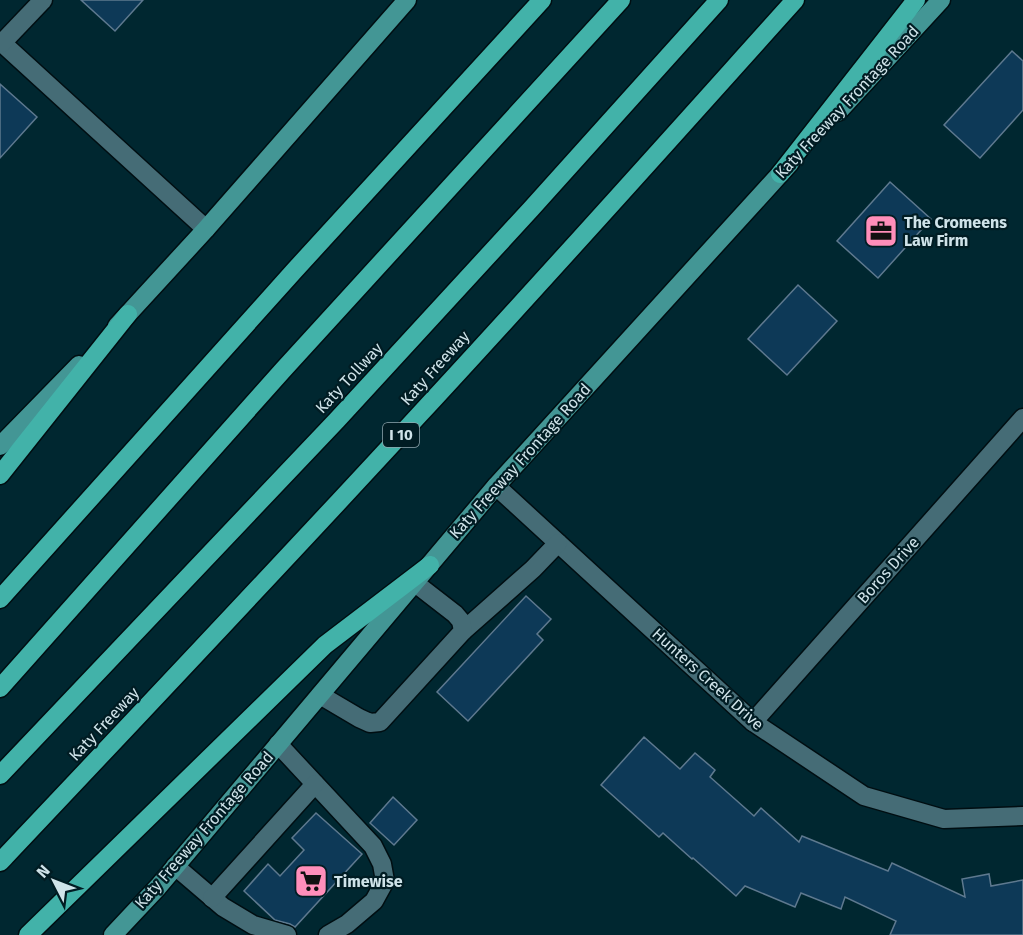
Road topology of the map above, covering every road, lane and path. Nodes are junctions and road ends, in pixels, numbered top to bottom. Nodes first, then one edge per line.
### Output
1 (43, 0) edge
2 (407, 0) edge
3 (542, 0) edge
4 (621, 0) edge
5 (719, 0) edge
6 (795, 0) edge
7 (916, 0) edge
8 (941, 0) edge
9 (1, 42) edge
10 (780, 174) junction
11 (206, 229) junction
12 (128, 314) junction
13 (1023, 418) edge
14 (0, 446) edge
15 (0, 475) edge
16 (496, 486) junction
17 (558, 543) junction
18 (430, 565) junction
19 (414, 583) junction
20 (0, 599) edge
21 (463, 632) junction
22 (0, 688) edge
23 (320, 695) junction
24 (753, 722) junction
25 (278, 744) junction
26 (0, 775) edge
27 (315, 784) junction
28 (1023, 816) edge
29 (0, 862) edge
30 (175, 866) junction
31 (212, 898) junction
32 (27, 935) edge
33 (114, 935) edge
34 (287, 935) edge
35 (328, 935) edge

1 - 9 street
2 - 11 main road
3 - 20 highway
4 - 22 highway
5 - 26 highway, Katy Tollway
6 - 29 highway, Katy Freeway / I 10
7 - 10 highway
8 - 10 main road, Katy Freeway Frontage Road
9 - 11 street
10 - 16 main road, Katy Freeway Frontage Road
11 - 12 main road
12 - 14 main road
12 - 15 highway
13 - 24 street, Boros Drive
16 - 17 street, Hunters Creek Drive
16 - 18 main road, Katy Freeway Frontage Road
17 - 21 street
17 - 24 street, Hunters Creek Drive
18 - 19 main road, Katy Freeway Frontage Road
18 - 32 highway
19 - 21 street
19 - 23 main road, Katy Freeway Frontage Road
21 - 23 street
23 - 25 main road, Katy Freeway Frontage Road
24 - 28 street, Hunters Creek Drive
25 - 27 street
25 - 30 main road, Katy Freeway Frontage Road
27 - 31 street
27 - 35 street
30 - 31 street
30 - 33 main road, Katy Freeway Frontage Road
31 - 34 street

